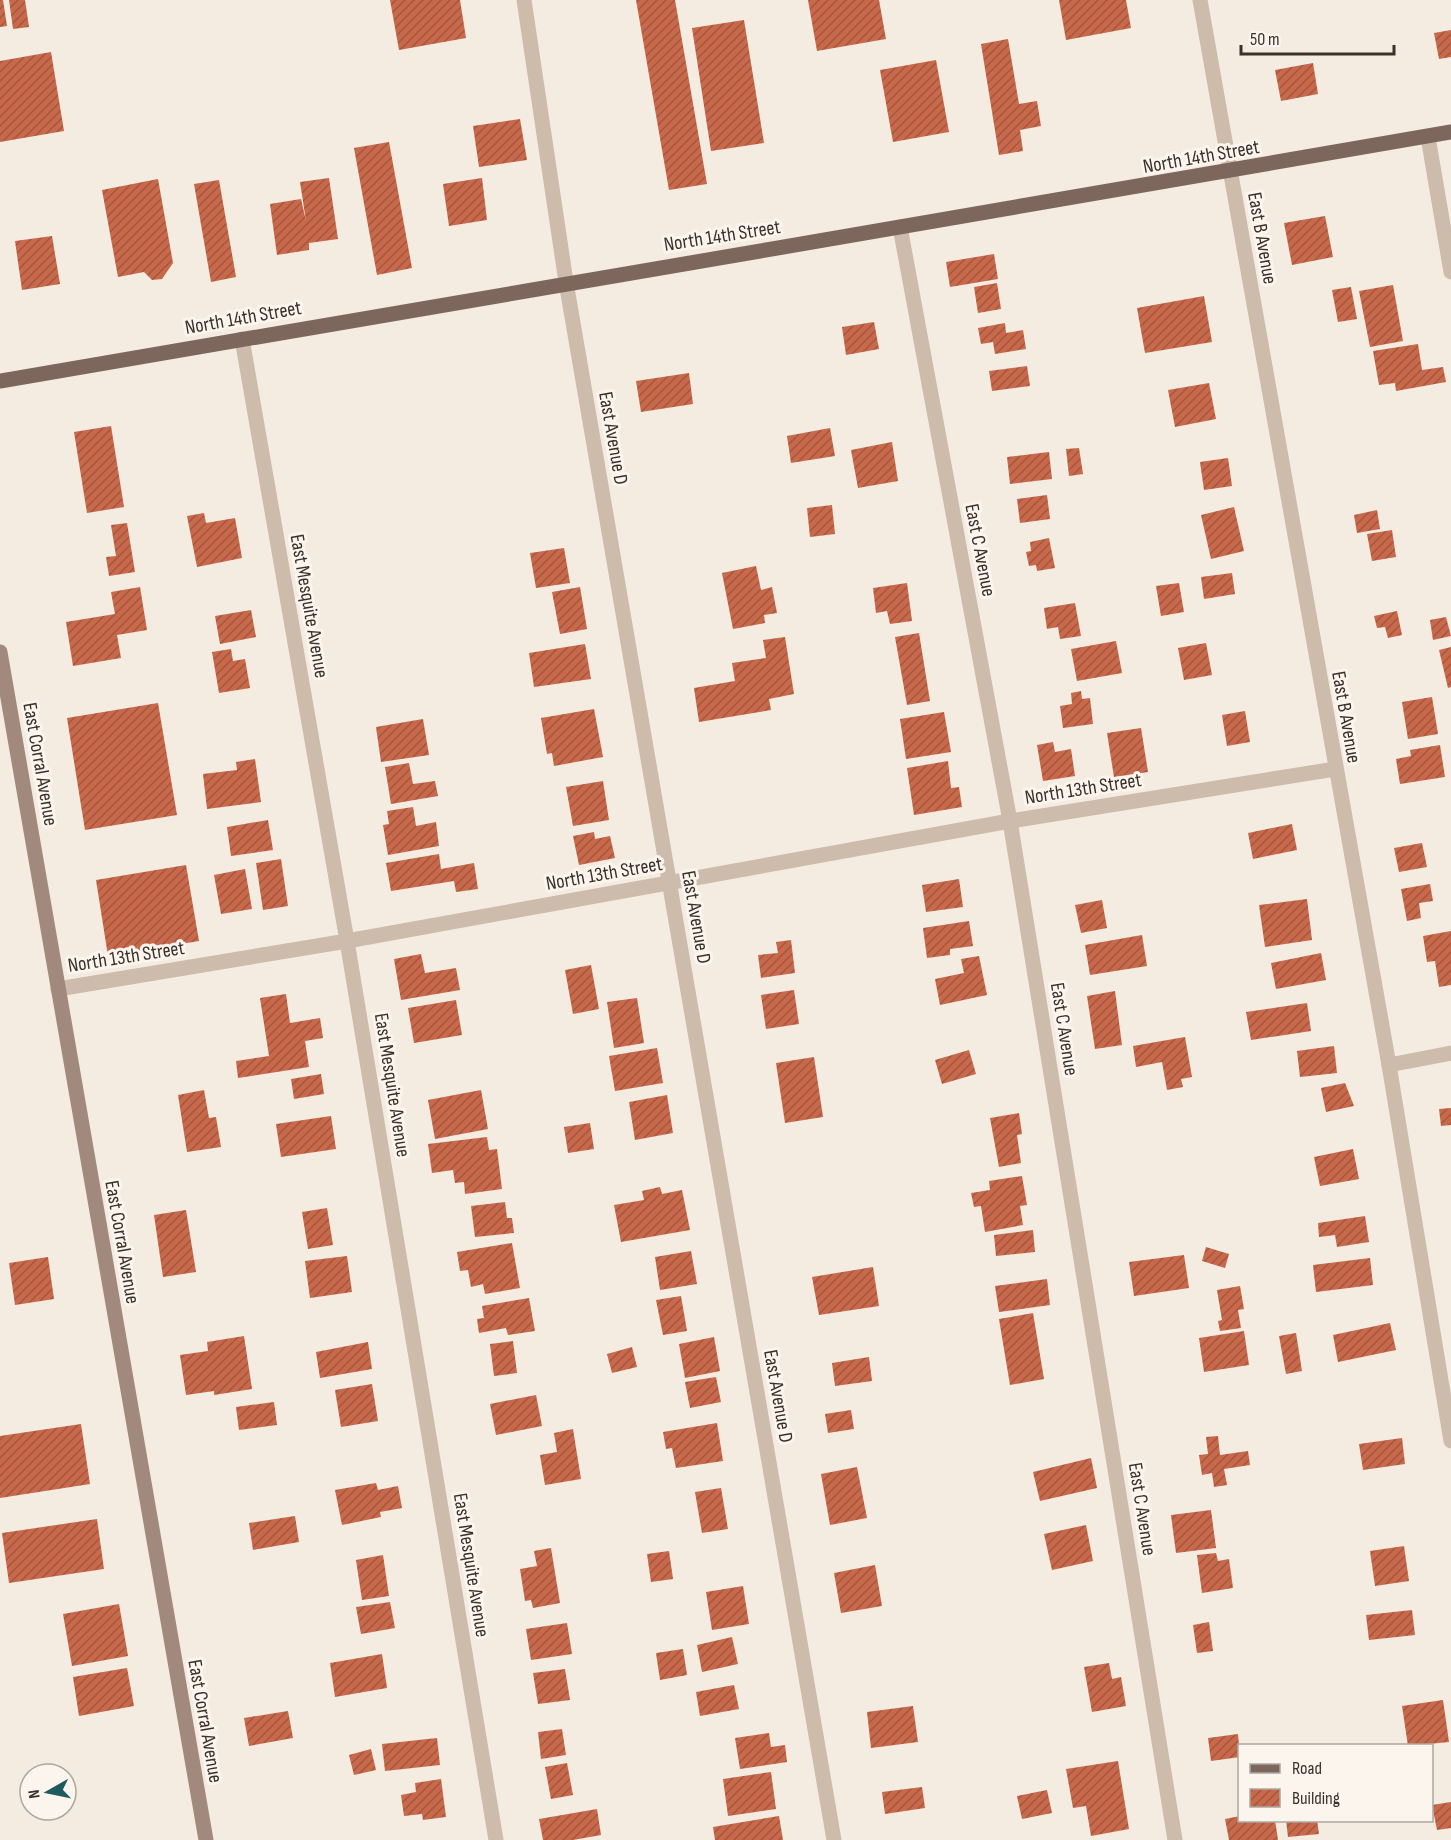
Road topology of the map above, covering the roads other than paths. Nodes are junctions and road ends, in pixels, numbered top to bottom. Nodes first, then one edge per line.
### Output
1 (524, 0) edge
2 (1200, 0) edge
3 (1451, 132) edge
4 (1428, 136) junction
5 (1230, 172) junction
6 (900, 227) junction
7 (1451, 272) edge
8 (566, 282) junction
9 (242, 339) junction
10 (0, 381) edge
11 (0, 652) edge
12 (1335, 769) junction
13 (1010, 821) junction
14 (670, 883) junction
15 (348, 941) junction
16 (58, 989) junction
17 (1451, 1053) edge
18 (1389, 1065) junction
19 (1451, 1441) edge
20 (206, 1840) edge
21 (496, 1840) edge
22 (834, 1840) edge
23 (1175, 1840) edge

1 - 8 street, East Avenue D
2 - 5 street, East B Avenue
3 - 4 main road, North 14th Street
4 - 5 main road, North 14th Street
4 - 7 street
5 - 6 main road, North 14th Street
5 - 12 street, East B Avenue
6 - 8 main road, North 14th Street
6 - 13 street, East C Avenue
8 - 9 main road, North 14th Street
8 - 14 street, East Avenue D
9 - 10 main road, North 14th Street
9 - 15 street, East Mesquite Avenue
11 - 16 main road, East Corral Avenue
12 - 13 street, North 13th Street
12 - 18 street, East B Avenue
13 - 14 street, North 13th Street
13 - 23 street, East C Avenue
14 - 15 street, North 13th Street
14 - 22 street, East Avenue D
15 - 16 street, North 13th Street
15 - 21 street, East Mesquite Avenue
16 - 20 main road, East Corral Avenue
17 - 18 street
18 - 19 street, East B Avenue

